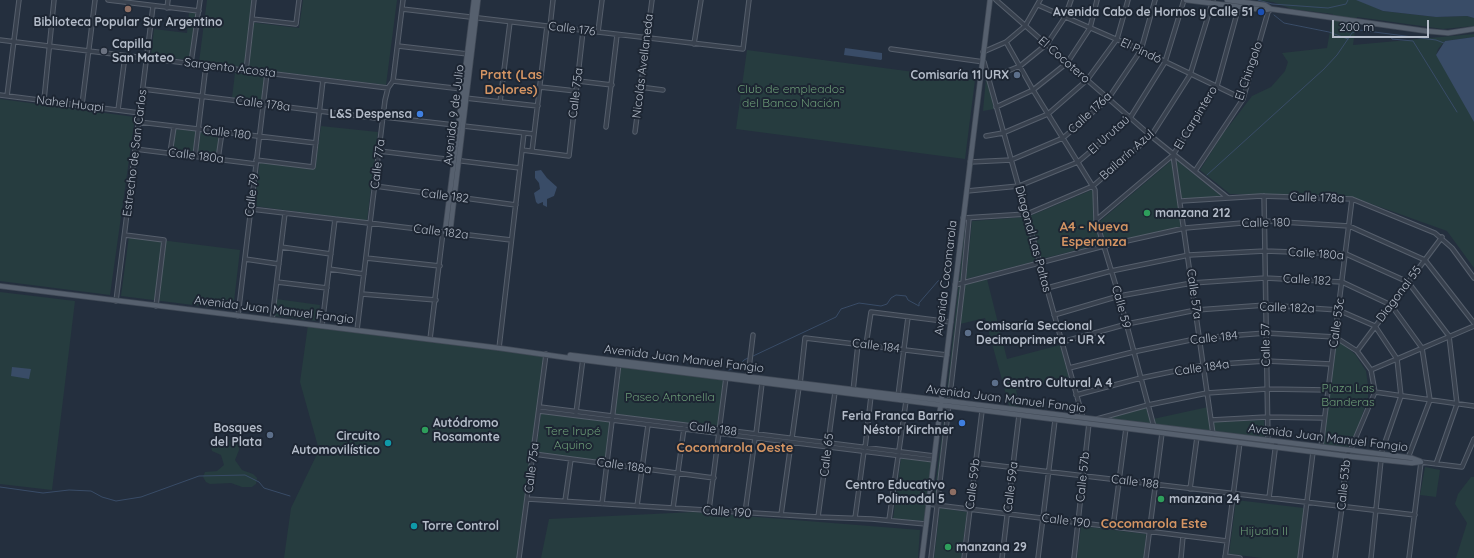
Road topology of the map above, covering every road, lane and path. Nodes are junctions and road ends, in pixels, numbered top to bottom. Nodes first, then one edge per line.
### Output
1 (19, 0) edge
2 (54, 0) edge
3 (95, 0) edge
4 (108, 0) edge
5 (168, 0) edge
6 (200, 0) edge
7 (254, 0) edge
8 (299, 0) edge
9 (403, 0) edge
10 (474, 0) edge
11 (478, 0) edge
12 (553, 0) edge
13 (602, 0) edge
14 (652, 0) edge
15 (701, 0) edge
16 (749, 0) edge
17 (990, 0) edge
18 (996, 0) edge
19 (1040, 0) edge
20 (1071, 0) edge
21 (1097, 0) edge
22 (1128, 0) edge
23 (1155, 0) edge
24 (1185, 0) edge
25 (1227, 0) edge
26 (1254, 1) edge
27 (132, 2) edge
28 (1212, 2) edge
29 (1038, 5) junction
30 (153, 6) junction
31 (1239, 6) junction
32 (167, 8) junction
33 (402, 9) junction
34 (1271, 9) junction
35 (198, 11) junction
36 (1065, 17) junction
37 (474, 18) junction
38 (252, 19) junction
39 (510, 22) junction
40 (548, 26) junction
41 (1025, 26) junction
42 (1090, 28) junction
43 (1474, 29) edge
44 (584, 31) junction
45 (598, 32) junction
46 (617, 35) junction
47 (647, 38) junction
48 (1117, 39) junction
49 (0, 40) edge
50 (13, 41) junction
51 (1006, 42) junction
52 (694, 44) junction
53 (1047, 44) junction
54 (49, 46) junction
55 (398, 46) junction
56 (891, 49) dead end
57 (1141, 50) junction
58 (89, 51) junction
59 (983, 52) junction
60 (469, 54) junction
61 (125, 56) junction
62 (147, 58) junction
63 (982, 61) junction
64 (1165, 62) junction
65 (191, 63) junction
66 (1067, 63) junction
67 (206, 65) junction
68 (1020, 66) junction
69 (246, 71) junction
70 (267, 74) junction
71 (1190, 75) junction
72 (988, 79) junction
73 (324, 80) junction
74 (1087, 80) junction
75 (393, 81) junction
76 (578, 81) junction
77 (612, 85) junction
78 (1216, 86) junction
79 (540, 87) junction
80 (640, 87) junction
81 (388, 88) junction
82 (143, 89) junction
83 (462, 89) junction
84 (663, 90) dead end
85 (1033, 90) junction
86 (576, 91) junction
87 (0, 95) edge
88 (7, 96) junction
89 (202, 97) junction
90 (465, 98) junction
91 (1108, 99) junction
92 (1243, 99) junction
93 (44, 100) junction
94 (500, 102) junction
95 (263, 104) junction
96 (82, 105) junction
97 (538, 106) junction
98 (996, 107) junction
99 (118, 110) junction
100 (320, 111) junction
101 (140, 113) junction
102 (1048, 114) junction
103 (384, 118) junction
104 (1130, 118) junction
105 (139, 122) junction
106 (460, 125) junction
107 (174, 127) junction
108 (606, 128) dead end
109 (198, 130) junction
110 (222, 132) junction
111 (635, 132) dead end
112 (524, 133) junction
113 (1003, 133) junction
114 (534, 134) junction
115 (986, 136) dead end
116 (1151, 136) junction
117 (259, 137) junction
118 (1063, 138) junction
119 (316, 143) junction
120 (135, 149) junction
121 (522, 150) junction
122 (379, 151) junction
123 (532, 152) junction
124 (170, 153) junction
125 (1173, 155) junction
126 (195, 156) junction
127 (218, 159) junction
128 (456, 160) junction
129 (1011, 160) junction
130 (256, 162) junction
131 (970, 162) junction
132 (1078, 162) junction
133 (520, 168) junction
134 (1194, 171) junction
135 (375, 186) junction
136 (1019, 186) junction
137 (1093, 186) junction
138 (966, 191) junction
139 (452, 196) junction
140 (1264, 196) junction
141 (1228, 198) junction
142 (1352, 199) junction
143 (1181, 201) junction
144 (516, 205) junction
145 (251, 209) junction
146 (285, 213) junction
147 (1026, 214) junction
148 (966, 218) junction
149 (335, 219) junction
150 (1096, 220) junction
151 (1265, 221) junction
152 (370, 224) junction
153 (1349, 226) junction
154 (1185, 228) junction
155 (446, 232) junction
156 (125, 235) junction
157 (1442, 237) junction
158 (511, 240) junction
159 (1104, 246) junction
160 (281, 247) junction
161 (1265, 250) junction
162 (331, 254) junction
163 (1346, 254) junction
164 (1188, 255) junction
165 (366, 258) junction
166 (245, 259) junction
167 (1425, 260) junction
168 (1039, 262) junction
169 (279, 264) junction
170 (440, 266) junction
171 (329, 269) junction
172 (1112, 271) junction
173 (364, 274) junction
174 (1265, 278) junction
175 (1474, 278) edge
176 (277, 282) junction
177 (1342, 282) junction
178 (1408, 282) junction
179 (963, 283) junction
180 (1192, 283) junction
181 (955, 285) junction
182 (0, 286) edge
183 (327, 288) junction
184 (1047, 288) junction
185 (362, 294) junction
186 (1119, 296) junction
187 (436, 300) junction
188 (116, 301) junction
189 (1266, 305) junction
190 (1391, 305) junction
191 (156, 306) junction
192 (1196, 310) junction
193 (1338, 310) junction
194 (1054, 315) junction
195 (238, 316) junction
196 (908, 317) junction
197 (272, 320) junction
198 (950, 322) junction
199 (1474, 323) edge
200 (1127, 324) junction
201 (322, 326) junction
202 (1375, 326) junction
203 (1474, 326) edge
204 (357, 330) junction
205 (1266, 333) junction
206 (753, 335) dead end
207 (1449, 336) junction
208 (1335, 337) junction
209 (1200, 338) junction
210 (430, 339) junction
211 (1062, 342) junction
212 (858, 344) junction
213 (866, 345) junction
214 (499, 348) junction
215 (1422, 348) junction
216 (904, 350) junction
217 (1357, 351) junction
218 (1133, 352) junction
219 (546, 354) junction
220 (946, 355) junction
221 (583, 359) junction
222 (1397, 359) junction
223 (1266, 361) junction
224 (619, 363) junction
225 (1331, 364) junction
226 (1204, 365) junction
227 (1069, 368) junction
228 (1371, 370) junction
229 (726, 376) junction
230 (748, 377) junction
231 (1141, 378) junction
232 (762, 383) junction
233 (799, 386) junction
234 (1267, 389) junction
235 (1328, 390) junction
236 (853, 391) junction
237 (835, 392) junction
238 (1375, 392) junction
239 (1207, 393) junction
240 (1076, 395) junction
241 (871, 396) junction
242 (898, 396) junction
243 (1401, 396) junction
244 (1430, 400) junction
245 (906, 401) junction
246 (941, 404) junction
247 (1457, 404) junction
248 (949, 405) junction
249 (1148, 405) junction
250 (1474, 406) edge
251 (539, 409) junction
252 (982, 411) junction
253 (576, 414) junction
254 (1019, 415) junction
255 (1267, 417) junction
256 (613, 418) junction
257 (1324, 418) junction
258 (1055, 420) junction
259 (1211, 420) junction
260 (1083, 421) junction
261 (1090, 421) junction
262 (648, 425) junction
263 (684, 427) junction
264 (1126, 428) junction
265 (1154, 428) junction
266 (720, 432) junction
267 (1162, 433) junction
268 (1213, 434) junction
269 (755, 436) junction
270 (1197, 437) junction
271 (1474, 439) edge
272 (791, 440) junction
273 (1240, 442) junction
274 (1268, 444) junction
275 (1276, 444) junction
276 (828, 445) junction
277 (1321, 447) junction
278 (864, 449) junction
279 (1350, 451) junction
280 (1313, 452) junction
281 (534, 454) junction
282 (899, 454) junction
283 (1381, 454) junction
284 (1346, 456) junction
285 (934, 458) junction
286 (1408, 458) junction
287 (571, 459) junction
288 (1381, 460) junction
289 (1421, 462) junction
290 (975, 463) junction
291 (607, 464) junction
292 (1436, 464) junction
293 (1014, 467) junction
294 (642, 469) junction
295 (1048, 471) junction
296 (679, 473) junction
297 (1083, 476) junction
298 (714, 478) junction
299 (1119, 480) junction
300 (1155, 484) junction
301 (1190, 489) junction
302 (1234, 494) junction
303 (1269, 498) junction
304 (528, 499) junction
305 (565, 501) junction
306 (602, 504) junction
307 (928, 504) junction
308 (1307, 504) junction
309 (938, 505) junction
310 (637, 506) junction
311 (1342, 507) junction
312 (673, 508) junction
313 (970, 509) junction
314 (709, 510) junction
315 (1377, 511) junction
316 (746, 513) junction
317 (1008, 514) junction
318 (781, 515) junction
319 (1415, 515) junction
320 (818, 517) junction
321 (855, 518) junction
322 (1043, 518) junction
323 (889, 520) junction
324 (1078, 523) junction
325 (926, 524) junction
326 (1113, 527) junction
327 (1149, 531) junction
328 (1183, 536) junction
329 (1227, 541) junction
330 (1225, 557) edge
331 (519, 558) edge
332 (922, 558) edge
333 (931, 558) edge
334 (964, 558) edge
335 (1002, 558) edge
336 (1038, 558) edge
337 (1074, 558) edge
338 (1146, 558) edge
339 (1181, 558) edge
340 (1240, 558) edge
341 (1300, 558) edge
342 (1335, 558) edge
343 (1371, 558) edge
344 (1409, 558) edge

1 - 50 street
2 - 54 street
3 - 58 street
4 - 27 street
5 - 32 street
6 - 35 street
7 - 38 street
8 - 38 street
9 - 33 street, Calle 77a
10 - 37 main road, Avenida 9 de Julio
11 - 37 main road, Avenida 9 de Julio
12 - 40 street
13 - 45 street
14 - 47 street, Nicolás Avellaneda
15 - 52 street
16 - 52 street, Calle 176
17 - 59 main road, Avenida Cocomarola
18 - 41 street
19 - 29 street
20 - 36 street
21 - 42 street
22 - 48 street
23 - 57 street, Calle 176a
24 - 28 main road
24 - 64 street, El Urutaú
25 - 26 main road
26 - 34 main road
27 - 30 street
28 - 31 main road
28 - 71 street, Bailarín Azul
29 - 36 street, El Pindó
29 - 41 street
30 - 32 street
30 - 62 street, Estrecho de San Carlos
31 - 34 main road
31 - 78 street, El Carpintero
32 - 35 street
33 - 37 street, Calle 176
33 - 55 street, Calle 77a
34 - 43 main road
34 - 92 street, El Chingolo
35 - 65 street
36 - 42 street, El Pindó
36 - 53 street
37 - 39 street, Calle 176
37 - 60 main road, Avenida 9 de Julio
38 - 69 street
39 - 40 street, Calle 176
39 - 94 street
40 - 44 street, Calle 176
40 - 79 street
41 - 51 street
41 - 53 street, El Cocotero
42 - 48 street, El Pindó
42 - 66 street
44 - 45 street, Calle 176
44 - 76 street, Calle 75a
45 - 46 street, Calle 176
46 - 47 street, Calle 176
46 - 77 street
47 - 52 street, Calle 176
47 - 80 street, Nicolás Avellaneda
48 - 57 street, El Pindó
48 - 74 street
49 - 50 street, Sargento Acosta
50 - 54 street, Sargento Acosta
50 - 88 street
51 - 59 street
51 - 68 street
53 - 66 street, El Cocotero
53 - 68 street
54 - 58 street, Sargento Acosta
54 - 93 street
55 - 60 street
55 - 75 street, Calle 77a
56 - 63 street
57 - 64 street, El Pindó
57 - 91 street, Calle 176a
58 - 61 street, Sargento Acosta
58 - 96 street
59 - 63 main road, Avenida Cocomarola
60 - 83 main road, Avenida 9 de Julio
60 - 90 main road, Avenida 9 de Julio
61 - 62 street, Sargento Acosta
61 - 99 street
62 - 65 street, Sargento Acosta
62 - 82 street, Estrecho de San Carlos
63 - 72 street, Diagonal Las Paltas
63 - 131 main road, Avenida Cocomarola
64 - 71 street, El Pindó
64 - 104 street, El Urutaú
65 - 67 street, Sargento Acosta
66 - 74 street, El Cocotero
66 - 85 street
67 - 69 street, Sargento Acosta
67 - 89 street
68 - 72 street
68 - 85 street
69 - 70 street, Sargento Acosta
70 - 73 street, Sargento Acosta
70 - 95 street, Calle 79
71 - 78 street, El Pindó
71 - 116 street, Bailarín Azul
72 - 98 street, Diagonal Las Paltas
73 - 81 street, Sargento Acosta
73 - 100 street
74 - 91 street, El Cocotero
74 - 102 street
75 - 81 street, Calle 77a
75 - 83 street
76 - 77 street
76 - 86 street, Calle 75a
77 - 108 street
78 - 92 street, El Pindó
78 - 125 street, El Carpintero
79 - 86 street
79 - 97 street
80 - 84 street
80 - 111 street, Nicolás Avellaneda
81 - 103 street, Calle 77a
82 - 89 street, Calle 178a
82 - 101 street, Estrecho de San Carlos
83 - 106 main road, Avenida 9 de Julio
85 - 98 street
85 - 102 street
86 - 123 street, Calle 75a
87 - 88 street, Nahel Huapi
88 - 93 street, Nahel Huapi
89 - 95 street, Calle 178a
89 - 109 street
90 - 94 street
90 - 106 main road, Avenida 9 de Julio
91 - 104 street, El Cocotero
91 - 118 street, Calle 176a
92 - 134 street, El Chingolo
93 - 96 street, Nahel Huapi
94 - 97 street
95 - 100 street, Calle 178a
95 - 117 street, Calle 79
96 - 99 street, Nahel Huapi
97 - 114 street
98 - 113 street, Diagonal Las Paltas
99 - 101 street, Nahel Huapi
100 - 103 street, Calle 178a
100 - 119 street
101 - 105 street, Estrecho de San Carlos
102 - 113 street
102 - 118 street
103 - 106 street
103 - 122 street, Calle 77a
104 - 116 street, El Cocotero
104 - 132 street, El Urutaú
105 - 107 street, Calle 180
105 - 120 street, Estrecho de San Carlos
106 - 112 street
106 - 128 main road, Avenida 9 de Julio
107 - 109 street, Calle 180
107 - 124 street
109 - 110 street, Calle 180
109 - 126 street
110 - 117 street, Calle 180
110 - 127 street
112 - 114 street
112 - 121 street
113 - 115 street
113 - 129 street, Diagonal Las Paltas
114 - 123 street
116 - 125 street, El Cocotero
116 - 137 street, Bailarín Azul
117 - 119 street, Calle 180
117 - 130 street, Calle 79
118 - 129 street, Calle 176a
118 - 132 street
119 - 130 street, Calle 180a
120 - 124 street, Calle 180a
120 - 156 street, Estrecho de San Carlos
121 - 123 street
121 - 133 street
122 - 128 street
122 - 135 street, Calle 77a
124 - 126 street, Calle 180a
125 - 134 street, El Cocotero
125 - 143 street, Calle 57a
125 - 150 street, El Carpintero
126 - 127 street, Calle 180a
127 - 130 street, Calle 180a
128 - 133 street
128 - 139 main road, Avenida 9 de Julio
129 - 131 street, Calle 176a
129 - 136 street, Diagonal Las Paltas
130 - 145 street, Calle 79
131 - 138 main road, Avenida Cocomarola
132 - 136 street, El Urutaú
132 - 137 street
133 - 144 street
134 - 141 street, El Cocotero
135 - 139 street, Calle 182
135 - 152 street, Calle 77a
136 - 138 street, El Urutaú
136 - 147 street, Diagonal Las Paltas
137 - 147 street, Bailarín Azul
137 - 150 street, Calle 59
138 - 148 main road, Avenida Cocomarola
139 - 144 street, Calle 182
139 - 155 main road, Avenida 9 de Julio
140 - 141 street, Calle 178a
140 - 142 street, Calle 178a
140 - 151 street, Calle 57
141 - 143 street, Calle 178a
142 - 153 street, Calle 53c
142 - 157 street, Calle 178a
143 - 154 street, Calle 57a
144 - 158 street
145 - 146 street
145 - 166 street, Calle 79
146 - 149 street
146 - 160 street
147 - 148 street, Bailarín Azul
147 - 168 street, Diagonal Las Paltas
148 - 179 street
148 - 181 main road, Avenida Cocomarola
149 - 152 street
149 - 162 street
150 - 159 street, Calle 59
151 - 153 street, Calle 180
151 - 154 street, Calle 180
151 - 161 street, Calle 57
152 - 155 street, Calle 182a
152 - 165 street, Calle 77a
153 - 163 street, Calle 53c
153 - 167 street, Calle 180
154 - 159 street, Calle 180
154 - 164 street, Calle 57a
155 - 158 street, Calle 182a
155 - 170 street
156 - 188 street, Estrecho de San Carlos
156 - 191 street
157 - 167 street, Diagonal 55
157 - 175 street, Calle 178a
158 - 214 street
159 - 168 street, Calle 180
159 - 172 street, Calle 59
160 - 162 street
160 - 169 street
161 - 163 street, Calle 180a
161 - 164 street, Calle 180a
161 - 174 street, Calle 57
162 - 171 street
163 - 177 street, Calle 53c
163 - 178 street, Calle 180a
164 - 172 street, Calle 180a
164 - 180 street, Calle 57a
165 - 170 street
165 - 173 street, Calle 77a
166 - 169 street
166 - 195 street, Calle 79
167 - 178 street, Diagonal 55
167 - 199 street, Calle 180
168 - 179 street, Calle 180
168 - 184 street, Diagonal Las Paltas
169 - 176 street
170 - 187 street
171 - 173 street
171 - 183 street
172 - 184 street, Calle 180a
172 - 186 street, Calle 59
173 - 185 street, Calle 77a
174 - 177 street, Calle 182
174 - 180 street, Calle 182
174 - 189 street, Calle 57
176 - 183 street
176 - 197 street
177 - 190 street, Calle 182
177 - 193 street, Calle 53c
178 - 190 street, Diagonal 55
178 - 207 street, Calle 180a
179 - 181 street, Calle 180
179 - 248 street
180 - 186 street, Calle 182
180 - 192 street, Calle 57a
181 - 198 main road, Avenida Cocomarola
182 - 188 main road, Avenida Juan Manuel Fangio
183 - 201 street
184 - 194 street, Diagonal Las Paltas
185 - 187 street
185 - 204 street, Calle 77a
186 - 194 street, Calle 182
186 - 200 street, Calle 59
187 - 210 street
188 - 191 main road, Avenida Juan Manuel Fangio
189 - 192 street, Calle 182a
189 - 193 street, Calle 182a
189 - 205 street, Calle 57
190 - 202 street, Diagonal 55
190 - 215 street, Calle 182
191 - 195 main road, Avenida Juan Manuel Fangio
192 - 200 street, Calle 182a
192 - 209 street, Calle 57a
193 - 202 street, Calle 182a
193 - 208 street, Calle 53c
194 - 211 street, Diagonal Las Paltas
195 - 197 main road, Avenida Juan Manuel Fangio
196 - 198 street
196 - 213 street
196 - 216 street
197 - 201 main road, Avenida Juan Manuel Fangio
198 - 220 main road, Avenida Cocomarola
200 - 211 street, Calle 182a
200 - 218 street, Calle 59
201 - 204 main road, Avenida Juan Manuel Fangio
202 - 217 street, Diagonal 55
202 - 222 street
203 - 207 street
204 - 210 main road, Avenida Juan Manuel Fangio
205 - 208 street, Calle 184
205 - 209 street, Calle 184
205 - 223 street, Calle 57
206 - 230 street
207 - 215 street
207 - 247 street
208 - 217 street, Calle 184
208 - 225 street, Calle 53c
209 - 218 street, Calle 184
209 - 226 street, Calle 57a
210 - 214 main road, Avenida Juan Manuel Fangio
211 - 227 street, Diagonal Las Paltas
212 - 213 street, Calle 184
212 - 233 street, Calle 184
212 - 236 street
213 - 216 street, Calle 184
214 - 219 main road, Avenida Juan Manuel Fangio
215 - 222 street
215 - 244 street, Calle 182
216 - 220 street, Calle 184
216 - 242 street
217 - 228 street
218 - 227 street, Calle 184
218 - 231 street, Calle 59
219 - 221 main road, Avenida Juan Manuel Fangio
219 - 251 street, Calle 75a
220 - 246 main road, Avenida Cocomarola
221 - 224 main road, Avenida Juan Manuel Fangio
221 - 253 street
222 - 228 street
222 - 243 street
223 - 225 street, Calle 184a
223 - 226 street, Calle 184a
223 - 234 street, Calle 57
224 - 229 main road, Avenida Juan Manuel Fangio
224 - 256 street
225 - 235 street, Calle 53c
226 - 231 street, Calle 184a
226 - 239 street, Calle 57a
227 - 240 street, Diagonal Las Paltas
228 - 238 street
229 - 230 main road, Avenida Juan Manuel Fangio
229 - 232 main road, Avenida Juan Manuel Fangio
229 - 266 street
230 - 233 main road, Avenida Juan Manuel Fangio
231 - 240 street, Calle 184a
231 - 249 street, Calle 59
232 - 233 main road, Avenida Juan Manuel Fangio
232 - 269 street
233 - 236 main road, Avenida Juan Manuel Fangio
233 - 237 main road, Avenida Juan Manuel Fangio
233 - 272 street
234 - 235 street
234 - 239 street
234 - 255 street, Calle 57
235 - 257 street, Calle 53c
236 - 242 main road, Avenida Juan Manuel Fangio
237 - 241 main road, Avenida Juan Manuel Fangio
237 - 276 street, Calle 65
238 - 243 street
238 - 279 street, Calle 53b
239 - 249 street
239 - 259 street, Calle 57a
240 - 260 street, Diagonal Las Paltas
241 - 245 main road, Avenida Juan Manuel Fangio
241 - 278 street
242 - 246 main road, Avenida Juan Manuel Fangio
243 - 244 street
243 - 283 street
244 - 247 street
244 - 286 street, Calle 182
245 - 246 main road, Avenida Juan Manuel Fangio
245 - 282 street
246 - 248 main road, Avenida Juan Manuel Fangio
246 - 285 main road, Avenida Cocomarola
247 - 250 street
247 - 292 street
248 - 252 main road, Avenida Juan Manuel Fangio
248 - 260 main road, Avenida Juan Manuel Fangio
248 - 309 street
249 - 261 street
249 - 265 street, Calle 59
251 - 253 street, Calle 188
251 - 281 street, Calle 75a
252 - 254 main road, Avenida Juan Manuel Fangio
252 - 290 street, Calle 59b
253 - 256 street, Calle 188
254 - 258 main road, Avenida Juan Manuel Fangio
254 - 293 street, Calle 59a
255 - 257 street
255 - 259 street
255 - 274 street, Calle 57
256 - 262 street, Calle 188
256 - 263 street, Calle 188
256 - 291 street
257 - 277 street, Calle 53c
258 - 260 main road, Avenida Juan Manuel Fangio
258 - 295 street
259 - 268 street, Calle 57a
260 - 261 main road, Avenida Juan Manuel Fangio
261 - 264 main road, Avenida Juan Manuel Fangio
261 - 265 main road, Avenida Juan Manuel Fangio
261 - 297 street, Calle 57b
262 - 263 street, Calle 188
262 - 294 street
263 - 266 street, Calle 188
263 - 296 street
264 - 267 main road, Avenida Juan Manuel Fangio
264 - 299 street
265 - 268 main road, Avenida Juan Manuel Fangio
266 - 269 street, Calle 188
266 - 298 street
267 - 270 main road, Avenida Juan Manuel Fangio
267 - 300 street
268 - 274 main road, Avenida Juan Manuel Fangio
269 - 272 street, Calle 188
269 - 316 street
270 - 273 main road, Avenida Juan Manuel Fangio
270 - 301 street
271 - 292 street
272 - 276 street, Calle 188
272 - 318 street
273 - 274 main road, Avenida Juan Manuel Fangio
273 - 302 street
274 - 275 main road, Avenida Juan Manuel Fangio
275 - 277 main road, Avenida Juan Manuel Fangio
275 - 280 main road, Avenida Juan Manuel Fangio
275 - 303 street
276 - 278 street, Calle 188
276 - 320 street, Calle 65
277 - 279 main road, Avenida Juan Manuel Fangio
278 - 282 street, Calle 188
278 - 321 street
279 - 283 main road, Avenida Juan Manuel Fangio
279 - 284 street, Calle 53b
280 - 284 main road, Avenida Juan Manuel Fangio
280 - 308 street
281 - 287 street, Calle 188a
281 - 304 street, Calle 75a
282 - 285 street, Calle 188
282 - 323 street
283 - 286 main road, Avenida Juan Manuel Fangio
284 - 288 main road, Avenida Juan Manuel Fangio
284 - 311 street, Calle 53b
285 - 307 main road, Avenida Cocomarola
286 - 289 main road, Avenida Juan Manuel Fangio
287 - 291 street, Calle 188a
287 - 305 street
288 - 289 main road, Avenida Juan Manuel Fangio
288 - 315 street
289 - 292 street
289 - 319 street
290 - 293 street, Calle 188
290 - 313 street, Calle 59b
291 - 294 street, Calle 188a
291 - 306 street
293 - 295 street, Calle 188
293 - 317 street, Calle 59a
294 - 296 street, Calle 188a
294 - 310 street
295 - 297 street, Calle 188
295 - 322 street
296 - 298 street, Calle 188a
296 - 312 street
297 - 299 street, Calle 188
297 - 324 street, Calle 57b
298 - 314 street
299 - 300 street, Calle 188
299 - 326 street
300 - 301 street, Calle 188
300 - 327 street
301 - 302 street, Calle 188
302 - 303 street, Calle 188
302 - 329 street
303 - 308 street, Calle 188
304 - 305 street, Calle 190
304 - 331 street, Calle 75a
305 - 306 street, Calle 190
306 - 310 street, Calle 190
307 - 309 street, Calle 190
307 - 325 main road, Avenida Cocomarola
308 - 311 street, Calle 188
308 - 341 street
309 - 313 street, Calle 190
309 - 333 street
310 - 312 street, Calle 190
311 - 315 street, Calle 188
311 - 342 street, Calle 53b
312 - 314 street, Calle 190
313 - 317 street, Calle 190
313 - 334 street, Calle 59b
314 - 316 street, Calle 190
315 - 319 street, Calle 188
315 - 343 street
316 - 318 street, Calle 190
317 - 322 street, Calle 190
317 - 335 street, Calle 59a
318 - 320 street, Calle 190
319 - 344 street
320 - 321 street, Calle 190
321 - 323 street, Calle 190
322 - 324 street, Calle 190
322 - 336 street
323 - 325 street, Calle 190
324 - 326 street, Calle 190
324 - 337 street, Calle 57b
325 - 332 main road, Avenida Cocomarola
326 - 327 street, Calle 190
327 - 328 street, Calle 190
327 - 338 street
328 - 329 street, Calle 190
328 - 339 street
329 - 330 street
330 - 340 street

